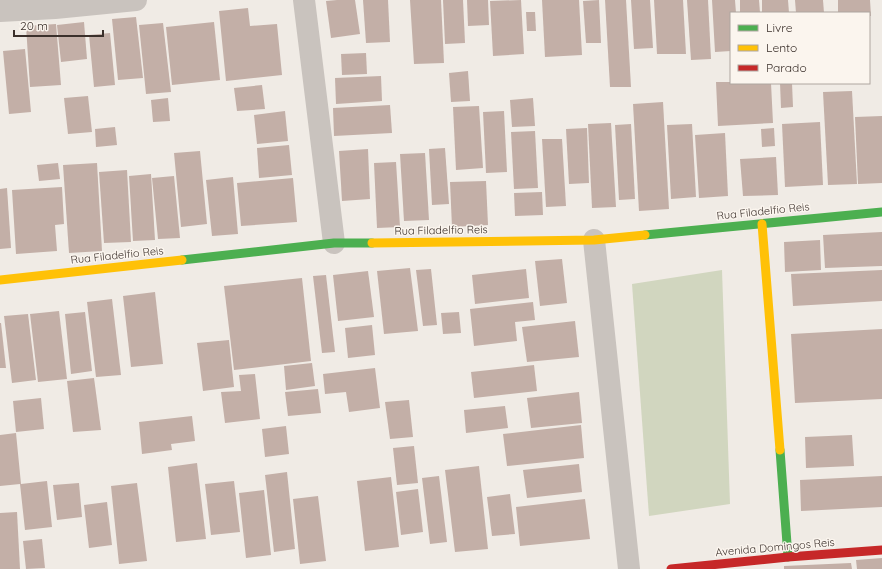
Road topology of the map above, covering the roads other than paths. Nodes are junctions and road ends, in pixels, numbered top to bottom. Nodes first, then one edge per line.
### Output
1 (136, 0) edge
2 (304, 0) edge
3 (0, 11) edge
4 (882, 212) edge
5 (762, 224) junction
6 (594, 240) junction
7 (334, 243) junction
8 (0, 280) edge
9 (882, 550) edge
10 (788, 557) junction
11 (629, 569) edge
12 (671, 569) edge

1 - 3 street
2 - 7 street
4 - 5 street, Rua Filadelfio Reis
5 - 6 street, Rua Filadelfio Reis
5 - 10 street
6 - 7 street, Rua Filadelfio Reis
6 - 11 street
7 - 8 street, Rua Filadelfio Reis
9 - 10 street, Avenida Domingos Reis
10 - 12 street, Avenida Domingos Reis

